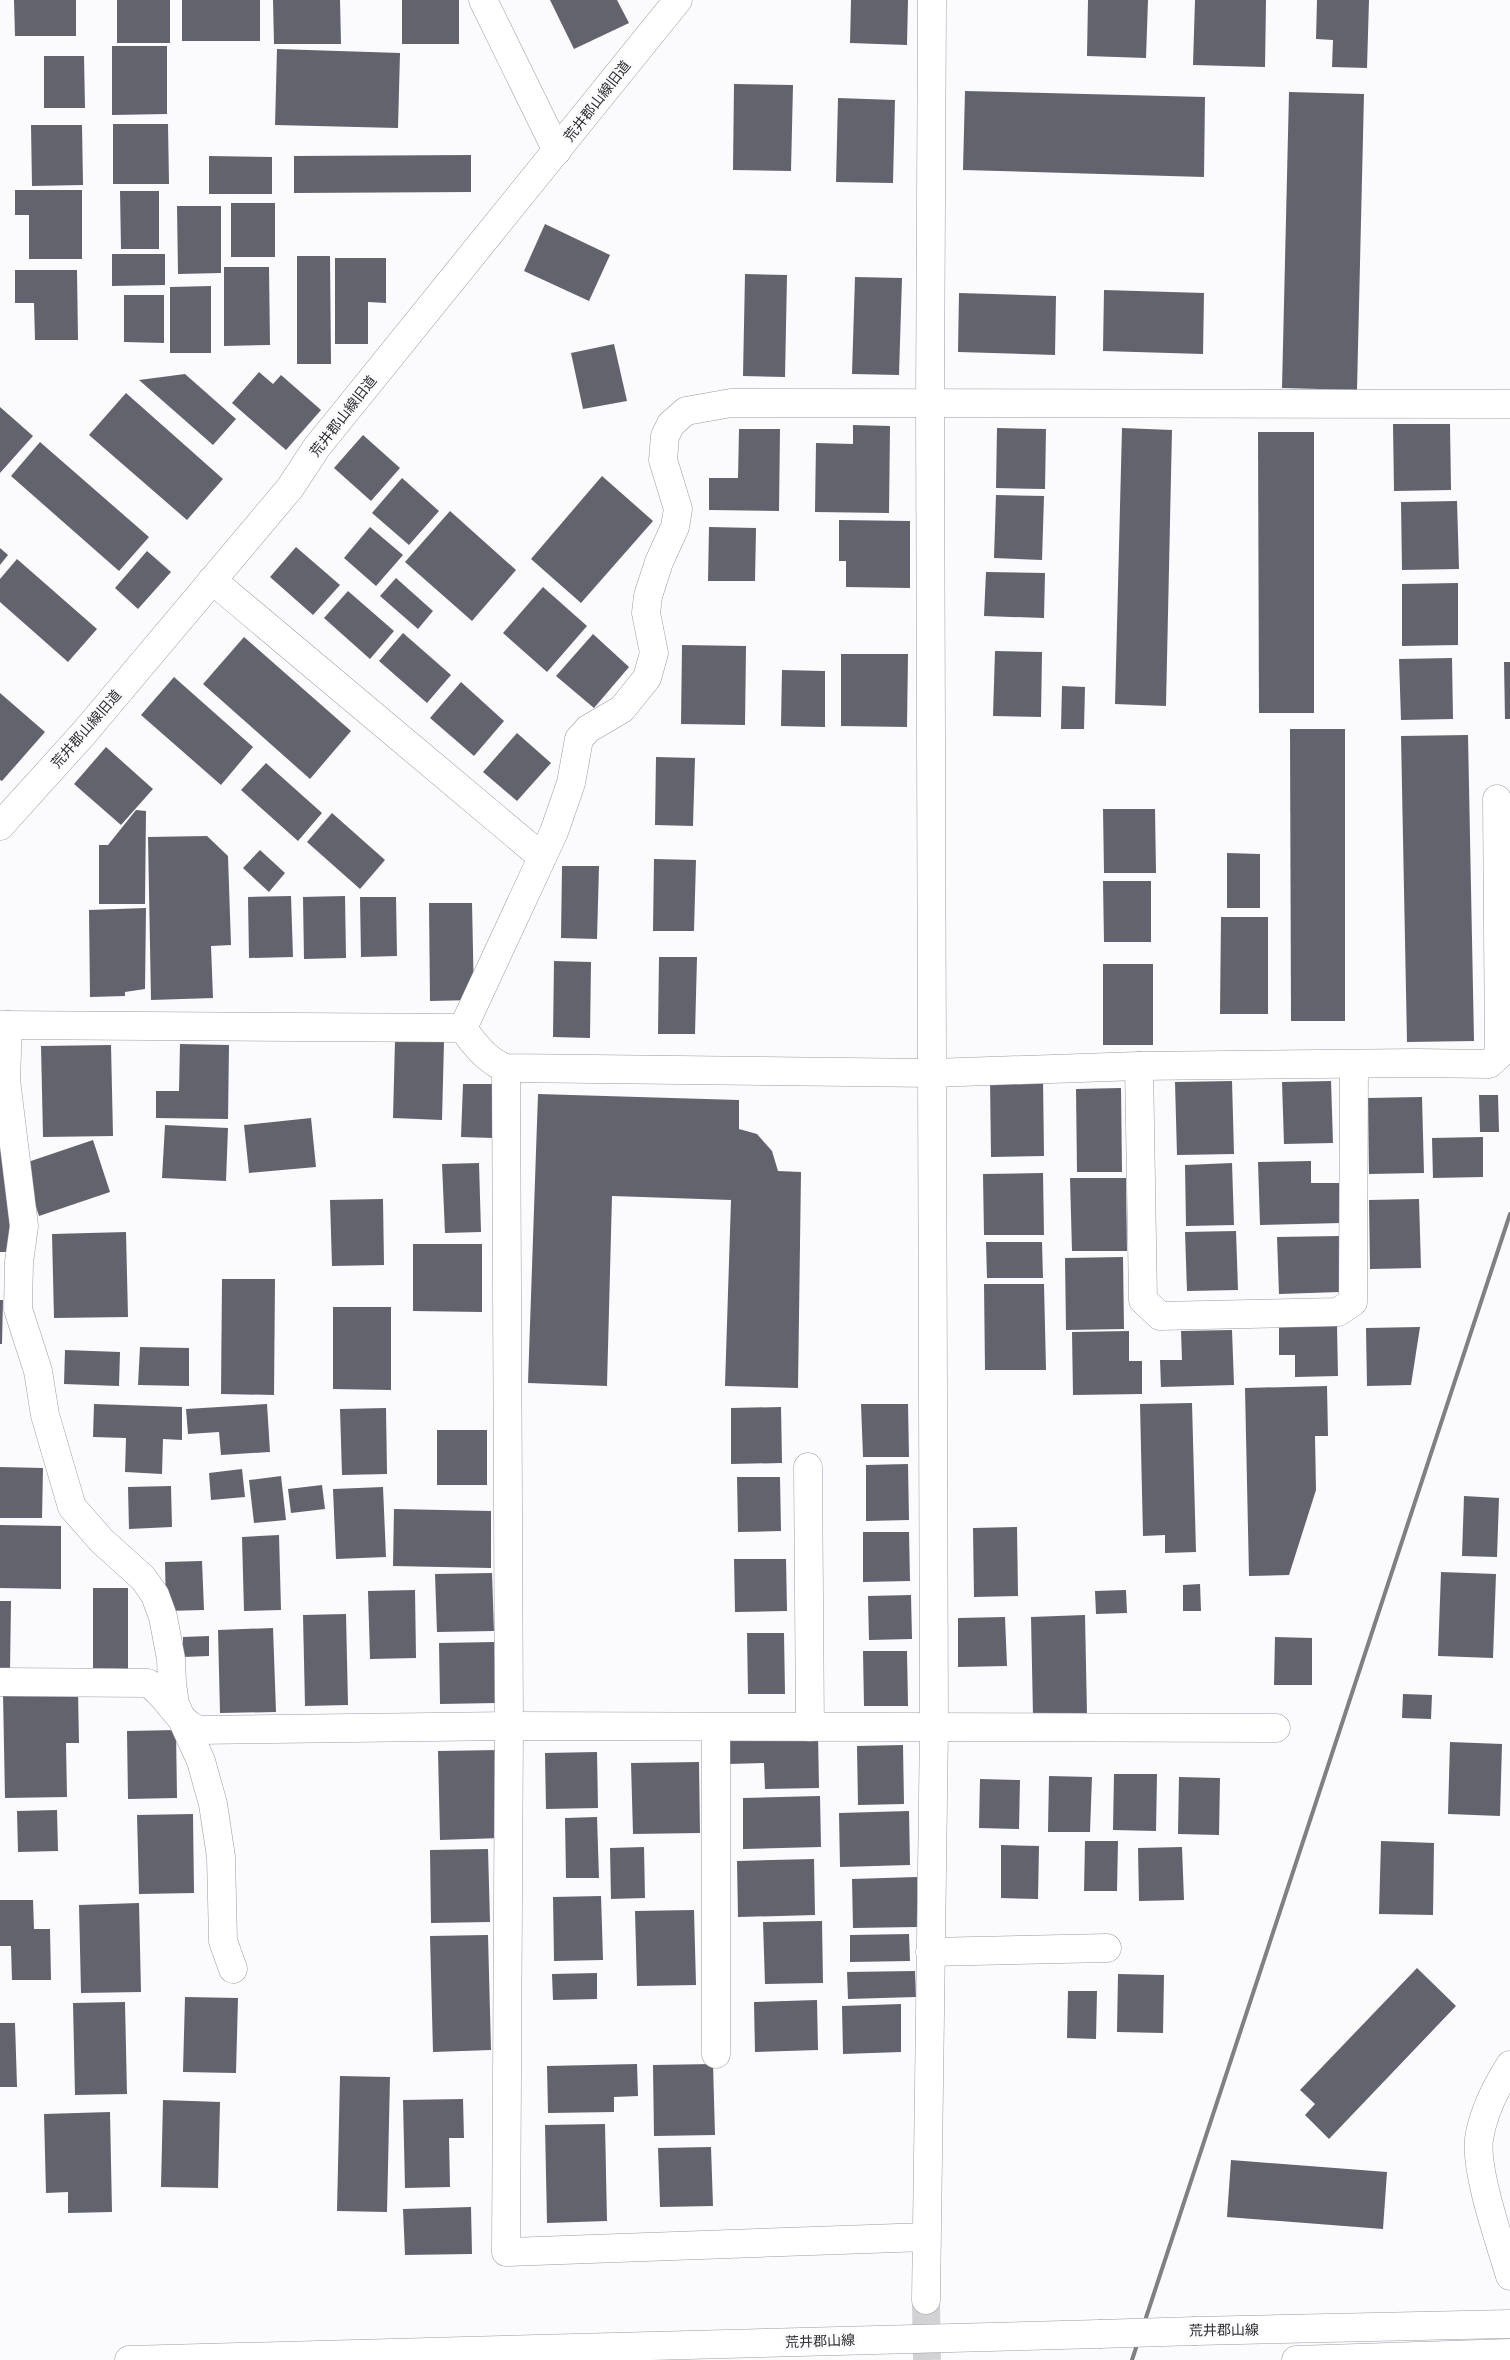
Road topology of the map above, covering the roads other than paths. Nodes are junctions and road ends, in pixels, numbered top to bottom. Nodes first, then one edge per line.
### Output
1 (483, 0) edge
2 (678, 0) edge
3 (932, 0) edge
4 (557, 152) junction
5 (1510, 404) edge
6 (930, 405) junction
7 (212, 580) junction
8 (1497, 799) dead end
9 (0, 826) edge
10 (542, 857) junction
11 (4, 1025) edge
12 (463, 1028) junction
13 (1354, 1065) junction
14 (1139, 1066) junction
15 (506, 1068) junction
16 (932, 1073) junction
17 (808, 1467) dead end
18 (0, 1682) edge
19 (184, 1723) junction
20 (509, 1726) junction
21 (716, 1727) junction
22 (810, 1727) junction
23 (934, 1727) junction
24 (1276, 1728) dead end
25 (1107, 1948) dead end
26 (930, 1952) junction
27 (233, 1969) dead end
28 (716, 2054) dead end
29 (1510, 2065) edge
30 (926, 2237) junction
31 (1510, 2276) edge
32 (926, 2300) tunnel mouth
33 (1510, 2324) edge
34 (1510, 2353) edge
35 (129, 2360) edge
36 (1296, 2360) edge

1 - 4 street
2 - 4 street, 荒井郡山線旧道
3 - 6 street
4 - 7 street, 荒井郡山線旧道
5 - 6 street
6 - 10 street
6 - 16 street
7 - 9 street, 荒井郡山線旧道
7 - 10 street
8 - 13 street
10 - 12 street
11 - 12 street
11 - 19 street
12 - 15 street
13 - 14 street
13 - 14 street
14 - 16 street
15 - 16 street
15 - 20 street
16 - 23 street
17 - 22 street
18 - 19 street
19 - 20 street
19 - 27 street
20 - 21 street
20 - 30 street
21 - 22 street
21 - 28 street
22 - 23 street
23 - 24 street
23 - 26 street
25 - 26 street
26 - 30 street
29 - 31 street
30 - 32 street
33 - 35 street, 荒井郡山線, bridge
34 - 36 street

